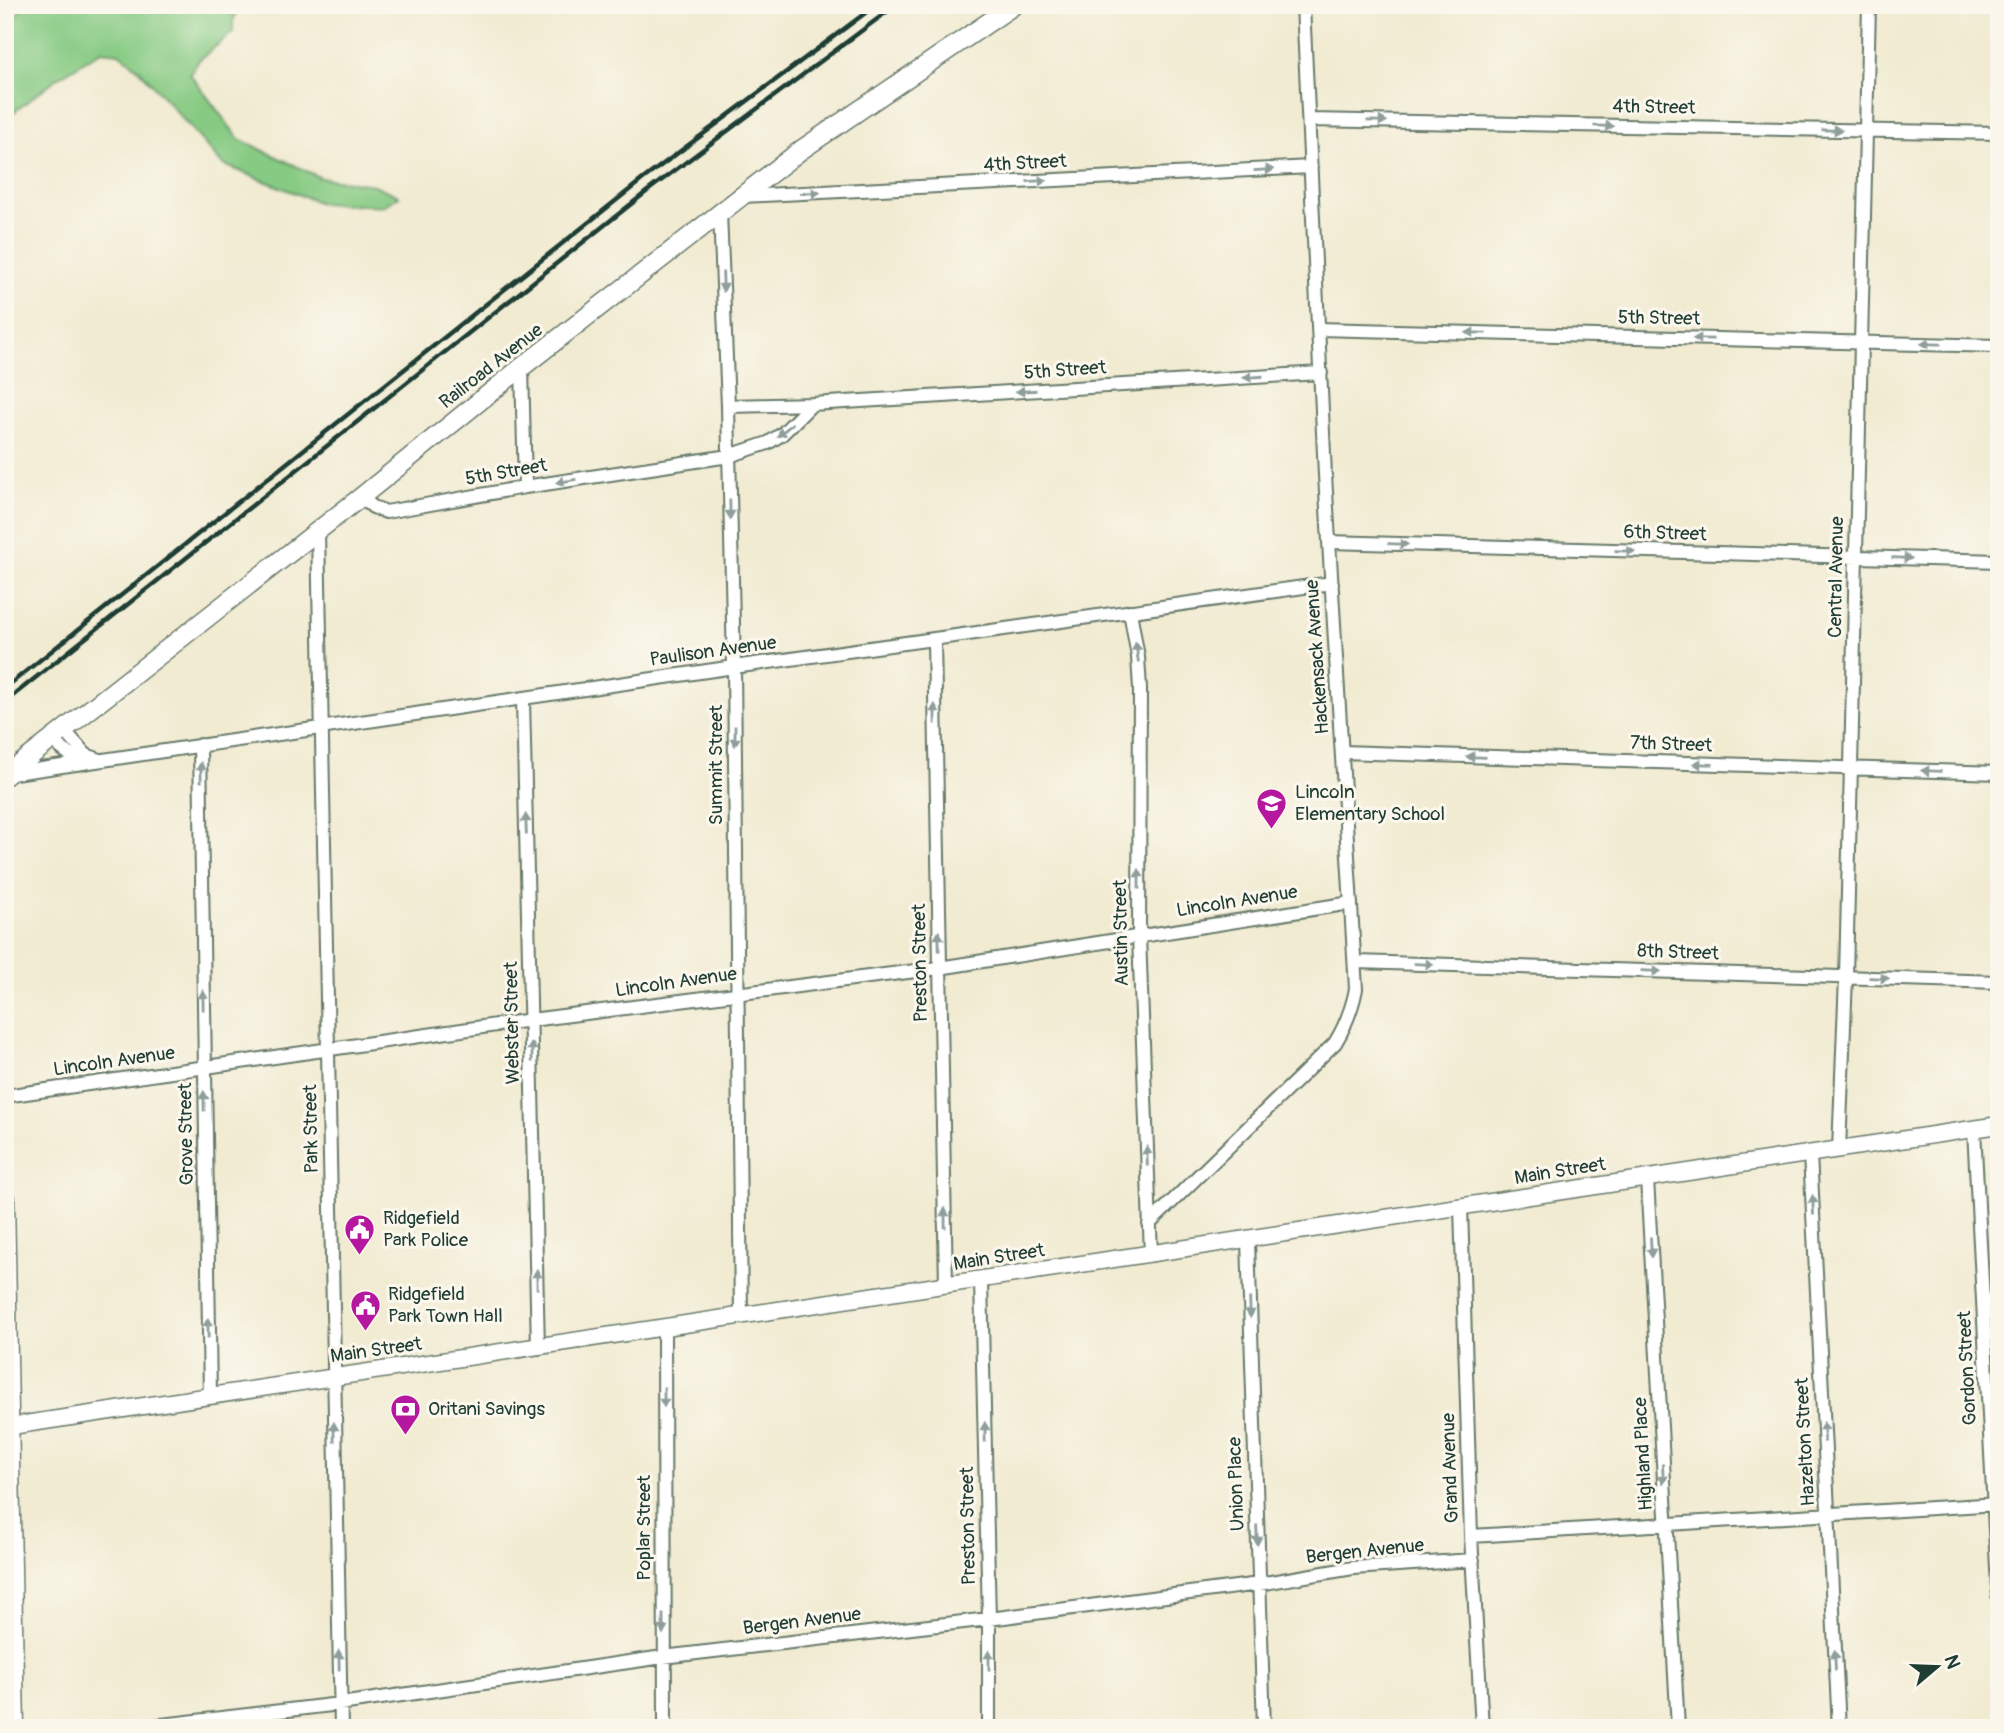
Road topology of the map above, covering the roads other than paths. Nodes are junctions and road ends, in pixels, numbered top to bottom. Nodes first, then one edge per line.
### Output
1 (1014, 5) edge
2 (1303, 5) edge
3 (1869, 5) edge
4 (1309, 120) junction
5 (1866, 130) junction
6 (1999, 133) edge
7 (1311, 167) junction
8 (742, 196) junction
9 (720, 213) junction
10 (1318, 329) junction
11 (1861, 343) junction
12 (1999, 346) edge
13 (522, 367) junction
14 (1321, 373) junction
15 (812, 404) junction
16 (728, 406) junction
17 (729, 456) junction
18 (525, 487) junction
19 (360, 497) junction
20 (318, 531) junction
21 (1329, 542) junction
22 (1855, 557) junction
23 (1999, 561) edge
24 (1332, 583) junction
25 (1130, 611) junction
26 (933, 640) junction
27 (734, 667) junction
28 (523, 699) junction
29 (321, 727) junction
30 (59, 734) junction
31 (200, 745) junction
32 (1342, 752) junction
33 (101, 760) junction
34 (80, 763) junction
35 (1850, 769) junction
36 (1999, 773) edge
37 (7, 775) edge
38 (1351, 903) junction
39 (1139, 936) junction
40 (1356, 962) junction
41 (939, 968) junction
42 (1846, 977) junction
43 (1999, 982) edge
44 (737, 993) junction
45 (531, 1020) junction
46 (329, 1050) junction
47 (204, 1068) junction
48 (5, 1096) edge
49 (1999, 1125) edge
50 (1974, 1129) junction
51 (1839, 1150) junction
52 (1811, 1154) junction
53 (1647, 1179) junction
54 (5, 1199) edge
55 (1461, 1207) junction
56 (1149, 1224) junction
57 (1248, 1240) junction
58 (6, 1250) edge
59 (1151, 1255) junction
60 (981, 1281) junction
61 (946, 1286) junction
62 (741, 1317) junction
63 (664, 1329) junction
64 (538, 1348) junction
65 (332, 1378) junction
66 (210, 1396) junction
67 (7, 1427) edge
68 (1996, 1504) edge
69 (1828, 1516) junction
70 (1666, 1525) junction
71 (1471, 1536) junction
72 (1473, 1560) junction
73 (1259, 1584) junction
74 (1999, 1606) edge
75 (989, 1619) junction
76 (663, 1657) junction
77 (340, 1704) junction
78 (15, 1728) edge
79 (136, 1728) edge
80 (341, 1728) edge
81 (665, 1728) edge
82 (989, 1728) edge
83 (1264, 1728) edge
84 (1482, 1728) edge
85 (1678, 1728) edge
86 (1839, 1728) edge

1 - 8 main road, Railroad Avenue
2 - 4 street, Hackensack Avenue
3 - 5 street, Central Avenue
4 -> 5 street, 4th Street
4 - 7 street, Hackensack Avenue
5 - 6 street, 4th Street
5 - 11 street, Central Avenue
8 -> 7 street, 4th Street
7 - 10 street, Hackensack Avenue
8 - 9 main road, Railroad Avenue
9 - 13 main road, Railroad Avenue
9 -> 16 street, Summit Street
11 -> 10 street, 5th Street
10 - 14 street, Hackensack Avenue
12 -> 11 street, 5th Street
11 - 22 street, Central Avenue
13 - 18 street
13 - 19 main road, Railroad Avenue
14 -> 15 street, 5th Street
14 - 21 street, Hackensack Avenue
15 - 16 street, 5th Street
15 -> 17 street, 5th Street
16 - 17 street, Summit Street
17 -> 18 street, 5th Street
17 -> 27 street, Summit Street
18 - 19 street, 5th Street
19 - 20 main road, Railroad Avenue
20 - 29 street, Park Street
20 - 30 main road, Railroad Avenue
21 -> 22 street, 6th Street
21 - 24 street, Hackensack Avenue
22 -> 23 street, 6th Street
22 - 35 street, Central Avenue
24 - 25 street, Paulison Avenue
24 - 32 street, Hackensack Avenue
25 - 26 street, Paulison Avenue
39 -> 25 street, Austin Street
26 - 27 street, Paulison Avenue
41 -> 26 street, Preston Street
27 - 28 street, Paulison Avenue
27 -> 44 street, Summit Street
28 - 29 street, Paulison Avenue
45 -> 28 street, Webster Street
29 - 31 street, Paulison Avenue
29 - 46 street, Park Street
30 - 33 street
30 - 34 street
30 - 37 main road, Railroad Avenue
31 - 33 street, Paulison Avenue
47 -> 31 street, Grove Street
35 -> 32 street, 7th Street
32 - 38 street, Hackensack Avenue
33 - 34 street, Paulison Avenue
34 - 37 street, Paulison Avenue
36 -> 35 street, 7th Street
35 - 42 street, Central Avenue
38 - 39 street, Lincoln Avenue
38 - 40 street, Hackensack Avenue
39 - 41 street, Lincoln Avenue
56 -> 39 street, Austin Street
40 -> 42 street, 8th Street
40 - 56 street, Hackensack Avenue
41 - 44 street, Lincoln Avenue
61 -> 41 street, Preston Street
42 -> 43 street, 8th Street
42 - 51 street, Central Avenue
44 - 45 street, Lincoln Avenue
44 - 62 street, Summit Street
45 - 46 street, Lincoln Avenue
64 -> 45 street, Webster Street
46 - 47 street, Lincoln Avenue
46 - 65 street, Park Street
47 - 48 street, Lincoln Avenue
66 -> 47 street, Grove Street
49 - 50 street, Main Street
50 - 51 street, Main Street
50 - 68 street, Gordon Street
51 - 52 street, Main Street
52 - 53 street, Main Street
69 -> 52 street, Hazelton Street
53 - 55 street, Main Street
53 -> 70 street, Highland Place
54 - 58 main road
55 - 57 street, Main Street
55 - 71 street, Grand Avenue
56 - 59 street, Austin Street
57 - 59 street, Main Street
57 -> 73 street, Union Place
58 - 67 main road
59 - 60 street, Main Street
60 - 61 street, Main Street
75 -> 60 street, Preston Street
61 - 62 street, Main Street
62 - 63 street, Main Street
63 - 64 street, Main Street
63 -> 76 street, Poplar Street
64 - 65 street, Main Street
65 - 66 street, Main Street
77 -> 65 street, Park Street
66 - 67 street, Main Street
67 - 78 main road
68 - 69 street
68 - 74 street, Gordon Street
69 - 70 street
86 -> 69 street, Hazelton Street
70 - 71 street
70 - 85 street, Highland Place
71 - 72 street, Grand Avenue
72 - 73 street, Bergen Avenue
72 - 84 street, Grand Avenue
73 - 75 street, Bergen Avenue
73 - 83 street, Union Place
75 - 76 street, Bergen Avenue
82 -> 75 street, Preston Street
76 - 77 street, Bergen Avenue
76 - 81 street, Poplar Street
77 - 79 street, Bergen Avenue
77 - 80 street, Park Street

